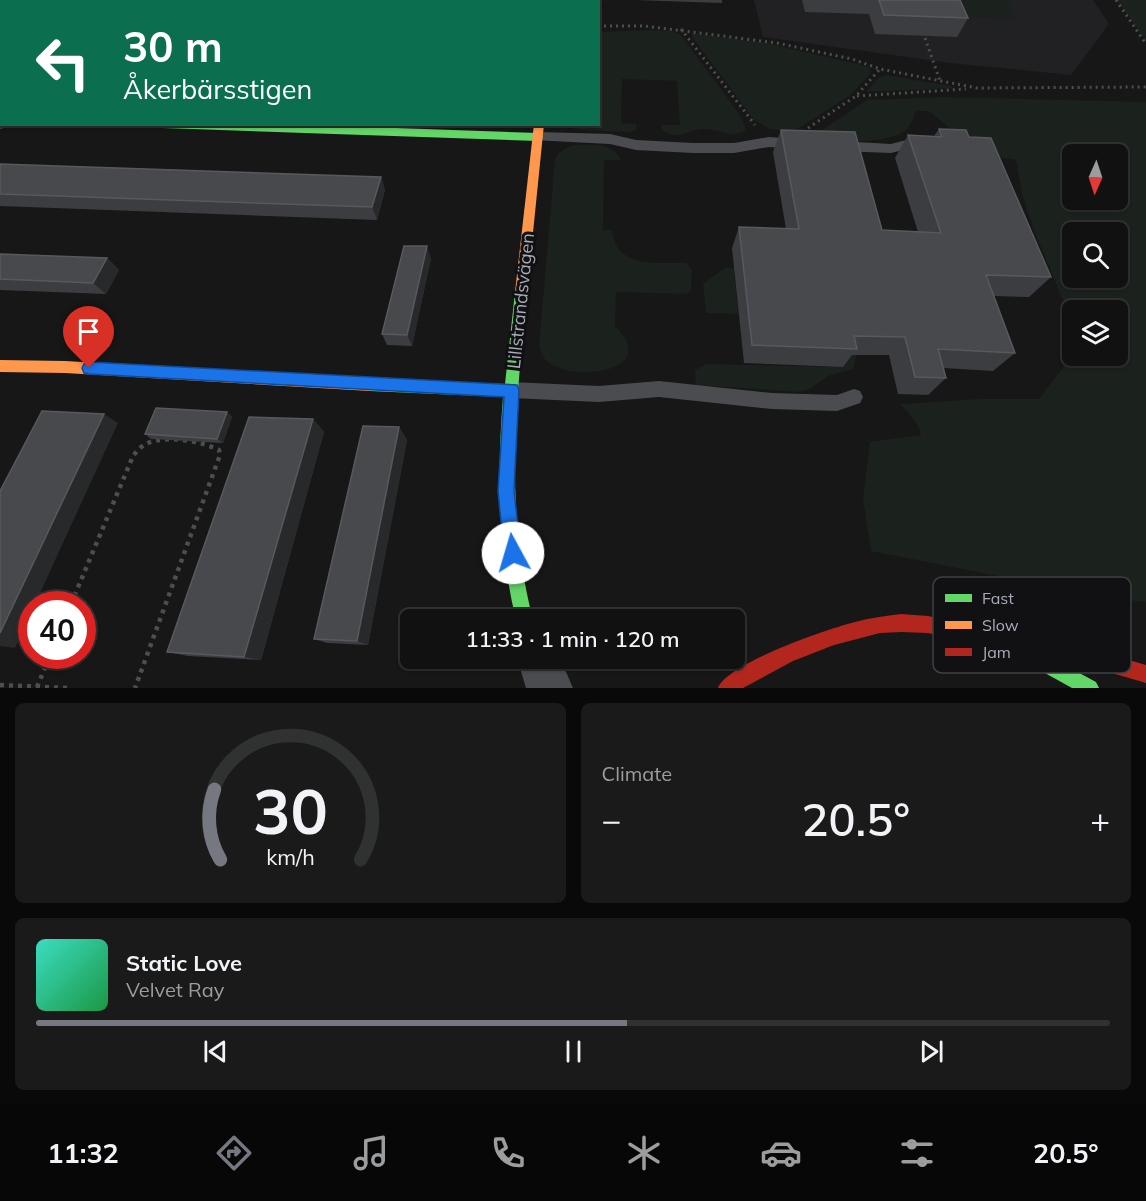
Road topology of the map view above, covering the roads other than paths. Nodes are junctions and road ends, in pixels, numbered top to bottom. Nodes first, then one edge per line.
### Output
1 (288, 126) edge
2 (539, 130) edge
3 (928, 137) edge
4 (6, 371) edge
5 (512, 390) junction
6 (854, 397) dead end
7 (522, 609) edge
8 (933, 626) edge
9 (541, 669) edge
10 (1131, 670) edge
11 (1063, 673) edge
12 (1146, 674) edge
13 (551, 688) edge
14 (727, 688) edge
15 (1090, 688) edge

1 - 2 street
2 - 3 lane
2 - 5 street, Lillstrandsvägen
4 - 5 street
5 - 6 lane
5 - 7 street, Lillstrandsvägen
8 - 14 street
9 - 13 street
10 - 12 street
11 - 15 street

